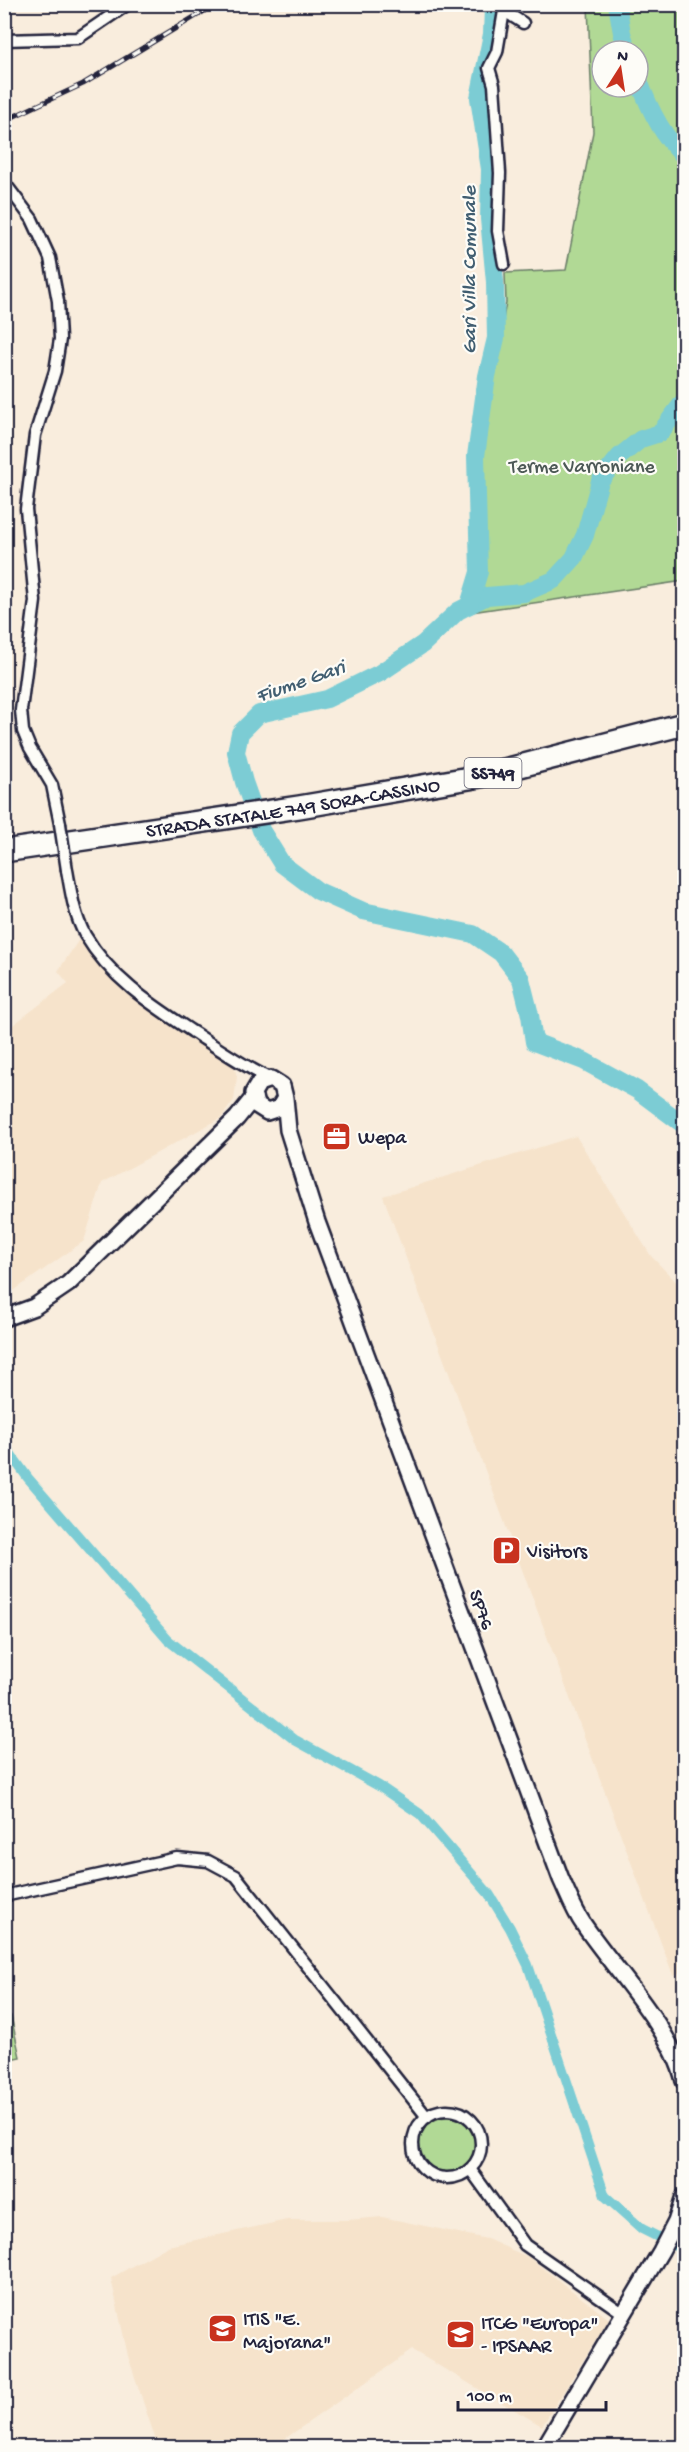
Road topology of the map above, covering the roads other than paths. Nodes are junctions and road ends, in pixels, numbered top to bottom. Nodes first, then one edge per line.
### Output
1 (128, 4) edge
2 (502, 8) edge
3 (523, 23) dead end
4 (4, 40) edge
5 (5, 182) edge
6 (504, 264) dead end
7 (684, 724) edge
8 (4, 851) edge
9 (245, 1067) junction
10 (271, 1079) junction
11 (254, 1094) junction
12 (285, 1098) junction
13 (266, 1111) junction
14 (237, 1119) junction
15 (288, 1130) junction
16 (4, 1318) edge
17 (4, 1896) edge
18 (682, 2065) edge
19 (684, 2081) edge
20 (427, 2117) junction
21 (471, 2169) junction
22 (684, 2197) edge
23 (624, 2314) junction
24 (544, 2448) edge

1 - 4 street
2 - 3 street
2 - 6 street
5 - 9 street, bridge
7 - 8 highway, STRADA STATALE 749 SORA-CASSINO / SS749
9 - 10 street
9 - 11 street
10 - 11 street
10 - 12 street
11 - 13 street
11 - 14 street
12 - 13 street
12 - 15 street, SP76
13 - 14 street
13 - 15 street
14 - 16 street
15 - 18 street, SP76
17 - 20 street
18 - 19 street, SP76
20 - 21 street
20 - 21 street
21 - 23 street
22 - 23 street
23 - 24 street

